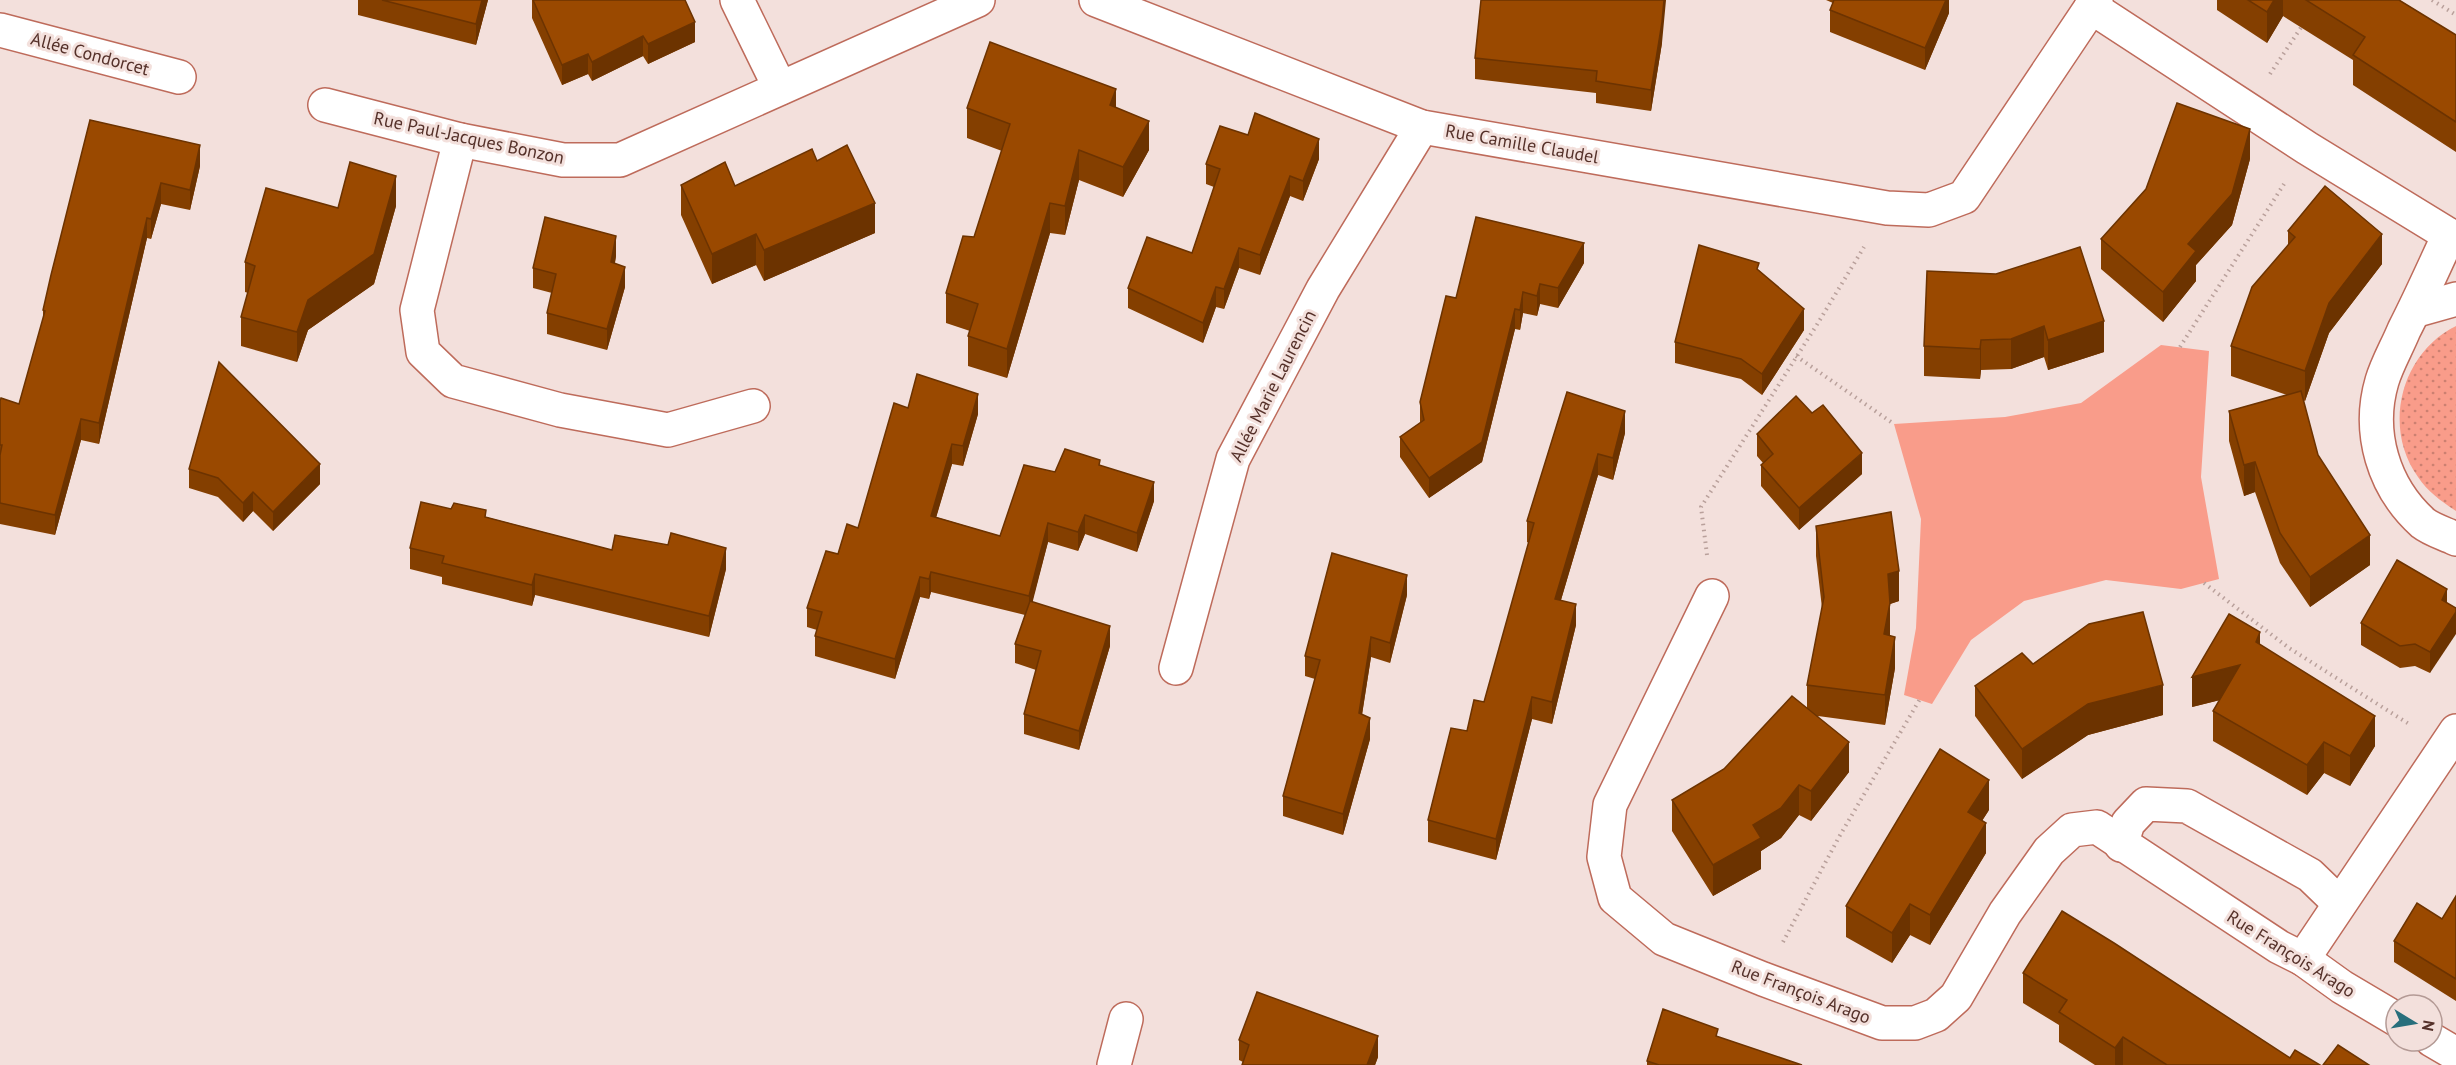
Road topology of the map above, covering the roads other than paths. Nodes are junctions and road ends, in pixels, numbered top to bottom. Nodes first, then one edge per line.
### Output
1 (737, 0) edge
2 (978, 0) edge
3 (1096, 0) edge
4 (2094, 4) edge
5 (0, 30) edge
6 (179, 77) dead end
7 (780, 88) junction
8 (325, 105) dead end
9 (1422, 127) junction
10 (460, 140) junction
11 (2453, 237) edge
12 (2456, 299) edge
13 (2414, 311) junction
14 (753, 406) dead end
15 (2456, 539) edge
16 (1712, 596) road end
17 (1176, 668) dead end
18 (2451, 739) edge
19 (2121, 844) junction
20 (2338, 903) junction
21 (2303, 958) junction
22 (2384, 1012) edge
23 (1126, 1019) dead end
24 (1114, 1065) edge

1 - 7 street
2 - 7 street
3 - 9 street, Rue Camille Claudel
4 - 9 street, Rue Camille Claudel
4 - 11 street
5 - 6 street, Allée Condorcet
7 - 10 street, Rue Paul-Jacques Bonzon
8 - 10 street, Rue Paul-Jacques Bonzon
9 - 17 street, Allée Marie Laurencin
10 - 14 street
11 - 13 street
12 - 13 street
13 - 15 street
16 - 19 street, Rue François Arago
18 - 20 street
19 - 20 street
19 - 21 street, Rue François Arago
20 - 21 street
21 - 22 street, Rue François Arago
23 - 24 street

